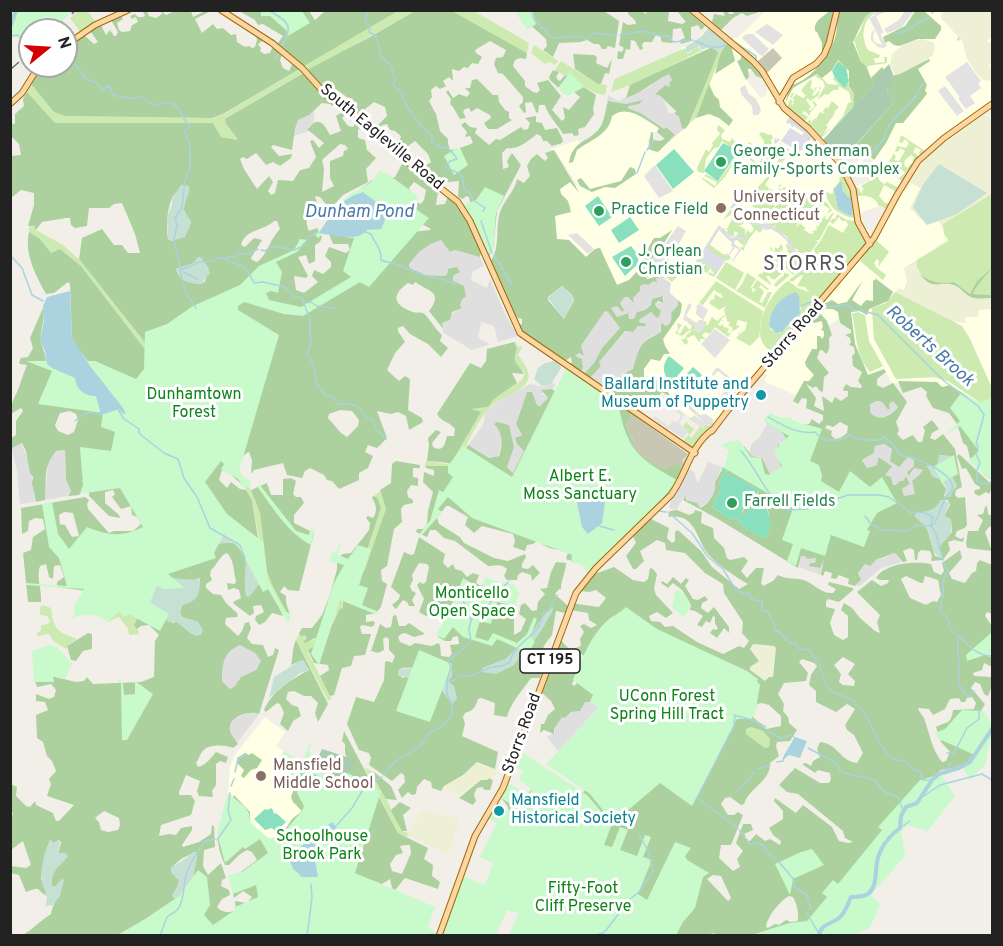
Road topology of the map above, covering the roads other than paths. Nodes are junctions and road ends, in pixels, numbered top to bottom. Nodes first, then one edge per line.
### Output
1 (128, 10) edge
2 (221, 10) edge
3 (692, 10) edge
4 (837, 10) edge
5 (78, 37) edge
6 (31, 78) edge
7 (10, 104) edge
8 (993, 104) edge
9 (781, 105) junction
10 (871, 242) junction
11 (694, 452) junction
12 (439, 936) edge

1 - 5 main road
2 - 11 main road, South Eagleville Road
3 - 9 main road
4 - 9 main road
6 - 7 main road
8 - 10 main road, Storrs Road / CT 195
9 - 10 main road
10 - 11 main road, Storrs Road / CT 195
11 - 12 main road, Storrs Road / CT 195

